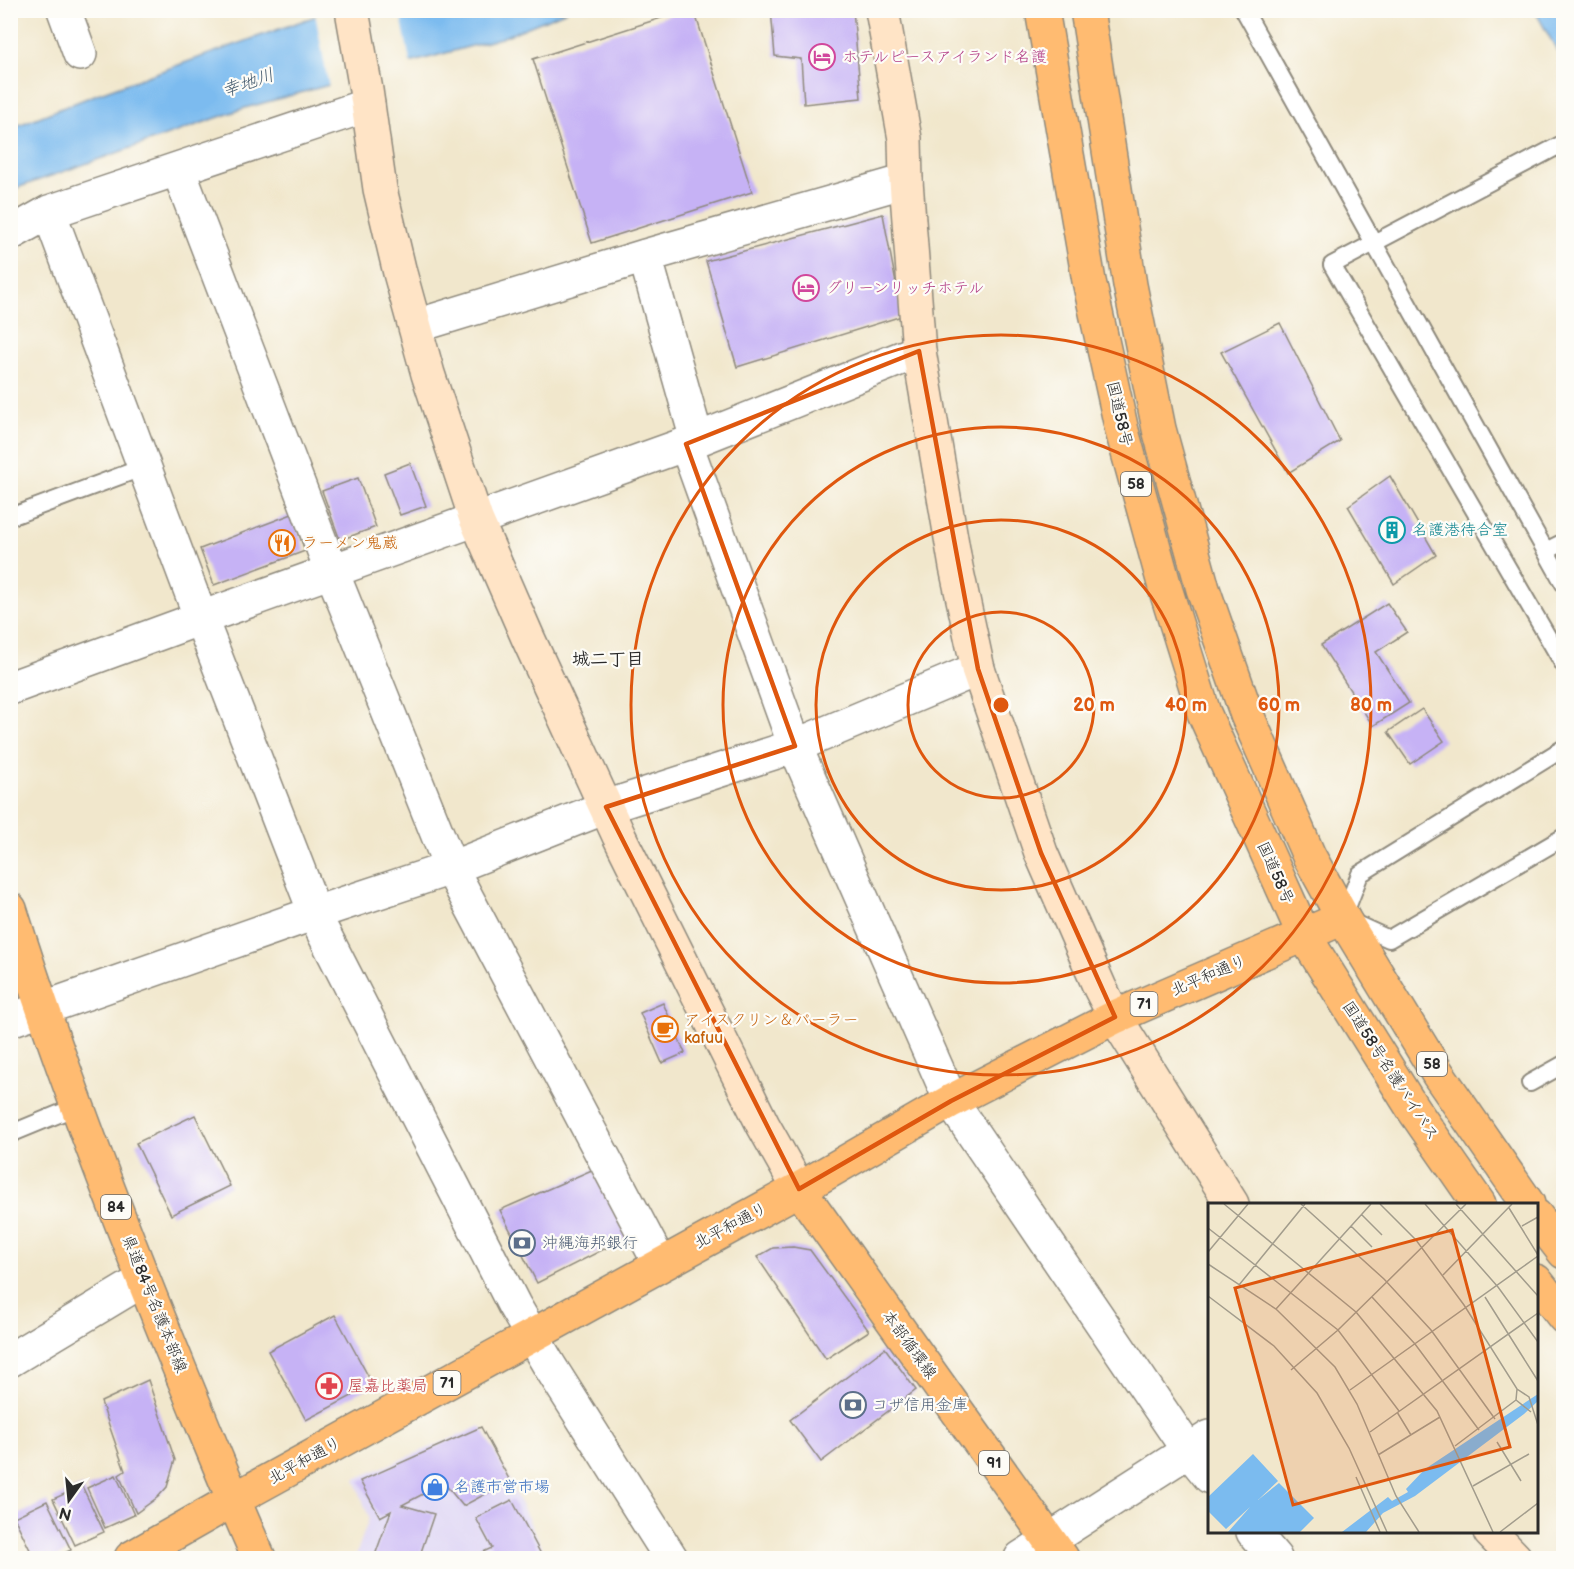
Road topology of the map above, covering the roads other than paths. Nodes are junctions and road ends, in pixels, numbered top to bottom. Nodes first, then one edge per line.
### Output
1 (64, 10) edge
2 (352, 10) edge
3 (882, 10) edge
4 (1042, 10) edge
5 (1087, 10) edge
6 (1244, 10) edge
7 (80, 54) dead end
8 (367, 98) junction
9 (1563, 151) edge
10 (178, 169) junction
11 (906, 181) junction
12 (49, 212) junction
13 (10, 234) edge
14 (1373, 242) junction
15 (645, 256) junction
16 (416, 326) junction
17 (919, 351) junction
18 (691, 442) junction
19 (144, 467) junction
20 (10, 516) edge
21 (476, 519) junction
22 (1563, 542) edge
23 (1546, 551) junction
24 (332, 572) junction
25 (1563, 584) edge
26 (201, 618) junction
27 (1563, 665) edge
28 (978, 669) junction
29 (10, 688) edge
30 (795, 746) junction
31 (1563, 748) edge
32 (606, 807) junction
33 (1563, 837) edge
34 (451, 868) junction
35 (10, 909) edge
36 (315, 914) junction
37 (1342, 918) junction
38 (1304, 935) junction
39 (42, 1010) junction
40 (1115, 1017) junction
41 (10, 1020) edge
42 (1563, 1064) edge
43 (1530, 1083) dead end
44 (951, 1101) junction
45 (78, 1106) junction
46 (10, 1134) edge
47 (799, 1190) junction
48 (1231, 1203) edge
49 (1478, 1203) edge
50 (1527, 1203) edge
51 (1538, 1219) edge
52 (1563, 1252) edge
53 (660, 1264) junction
54 (143, 1280) junction
55 (1538, 1284) edge
56 (1563, 1317) edge
57 (532, 1336) junction
58 (10, 1360) edge
59 (1199, 1444) edge
60 (1208, 1474) edge
61 (233, 1500) junction
62 (1255, 1533) edge
63 (1491, 1533) edge
64 (1056, 1550) edge
65 (131, 1558) edge
66 (259, 1558) edge
67 (671, 1558) edge
68 (1021, 1558) edge
69 (1275, 1558) edge
70 (1515, 1558) edge

1 - 7 street
2 - 8 street
3 - 11 street
4 - 38 main road, 国道58号 / 58
5 - 37 main road, 58
6 - 14 lane
8 - 10 street
8 - 16 street
9 - 14 lane
10 - 12 street
10 - 24 street
11 - 15 street
11 - 17 street
12 - 13 street
12 - 19 street
14 - 23 lane
14 - 27 lane
15 - 16 street
15 - 18 street
16 - 21 street
17 - 18 street
17 - 28 street
18 - 21 street
18 - 30 street
19 - 20 lane
19 - 26 street
21 - 24 street
21 - 32 street
22 - 23 lane
23 - 25 lane
24 - 26 street
24 - 34 street
26 - 29 street
26 - 36 street
28 - 30 street
28 - 40 street
30 - 32 street
30 - 44 street
31 - 37 lane
32 - 34 street
32 - 47 street
33 - 37 lane
34 - 36 street
34 - 53 street
35 - 39 main road, 県道84号名護本部線 / 84
36 - 39 street
36 - 57 street
37 - 38 main road, 北平和通り / 71
37 - 50 main road, 58
38 - 40 main road, 北平和通り / 71
38 - 49 main road, 国道58号名護バイパス / 58
39 - 41 street
39 - 45 main road, 県道84号名護本部線 / 84
40 - 44 main road, 北平和通り / 71
40 - 48 street
42 - 43 lane
44 - 47 main road, 北平和通り / 71
44 - 59 street
45 - 46 lane
45 - 54 main road, 県道84号名護本部線 / 84
47 - 53 main road, 北平和通り / 71
47 - 64 main road, 本部循環線 / 91
51 - 52 main road
53 - 57 main road, 北平和通り / 71
54 - 58 street
54 - 61 main road, 県道84号名護本部線 / 84
55 - 56 main road
57 - 61 main road, 北平和通り / 71
57 - 67 street
59 - 60 street
59 - 64 street
61 - 65 main road, 北平和通り / 71
61 - 66 main road, 県道84号名護本部線 / 84
62 - 69 street
63 - 70 street
64 - 68 street

